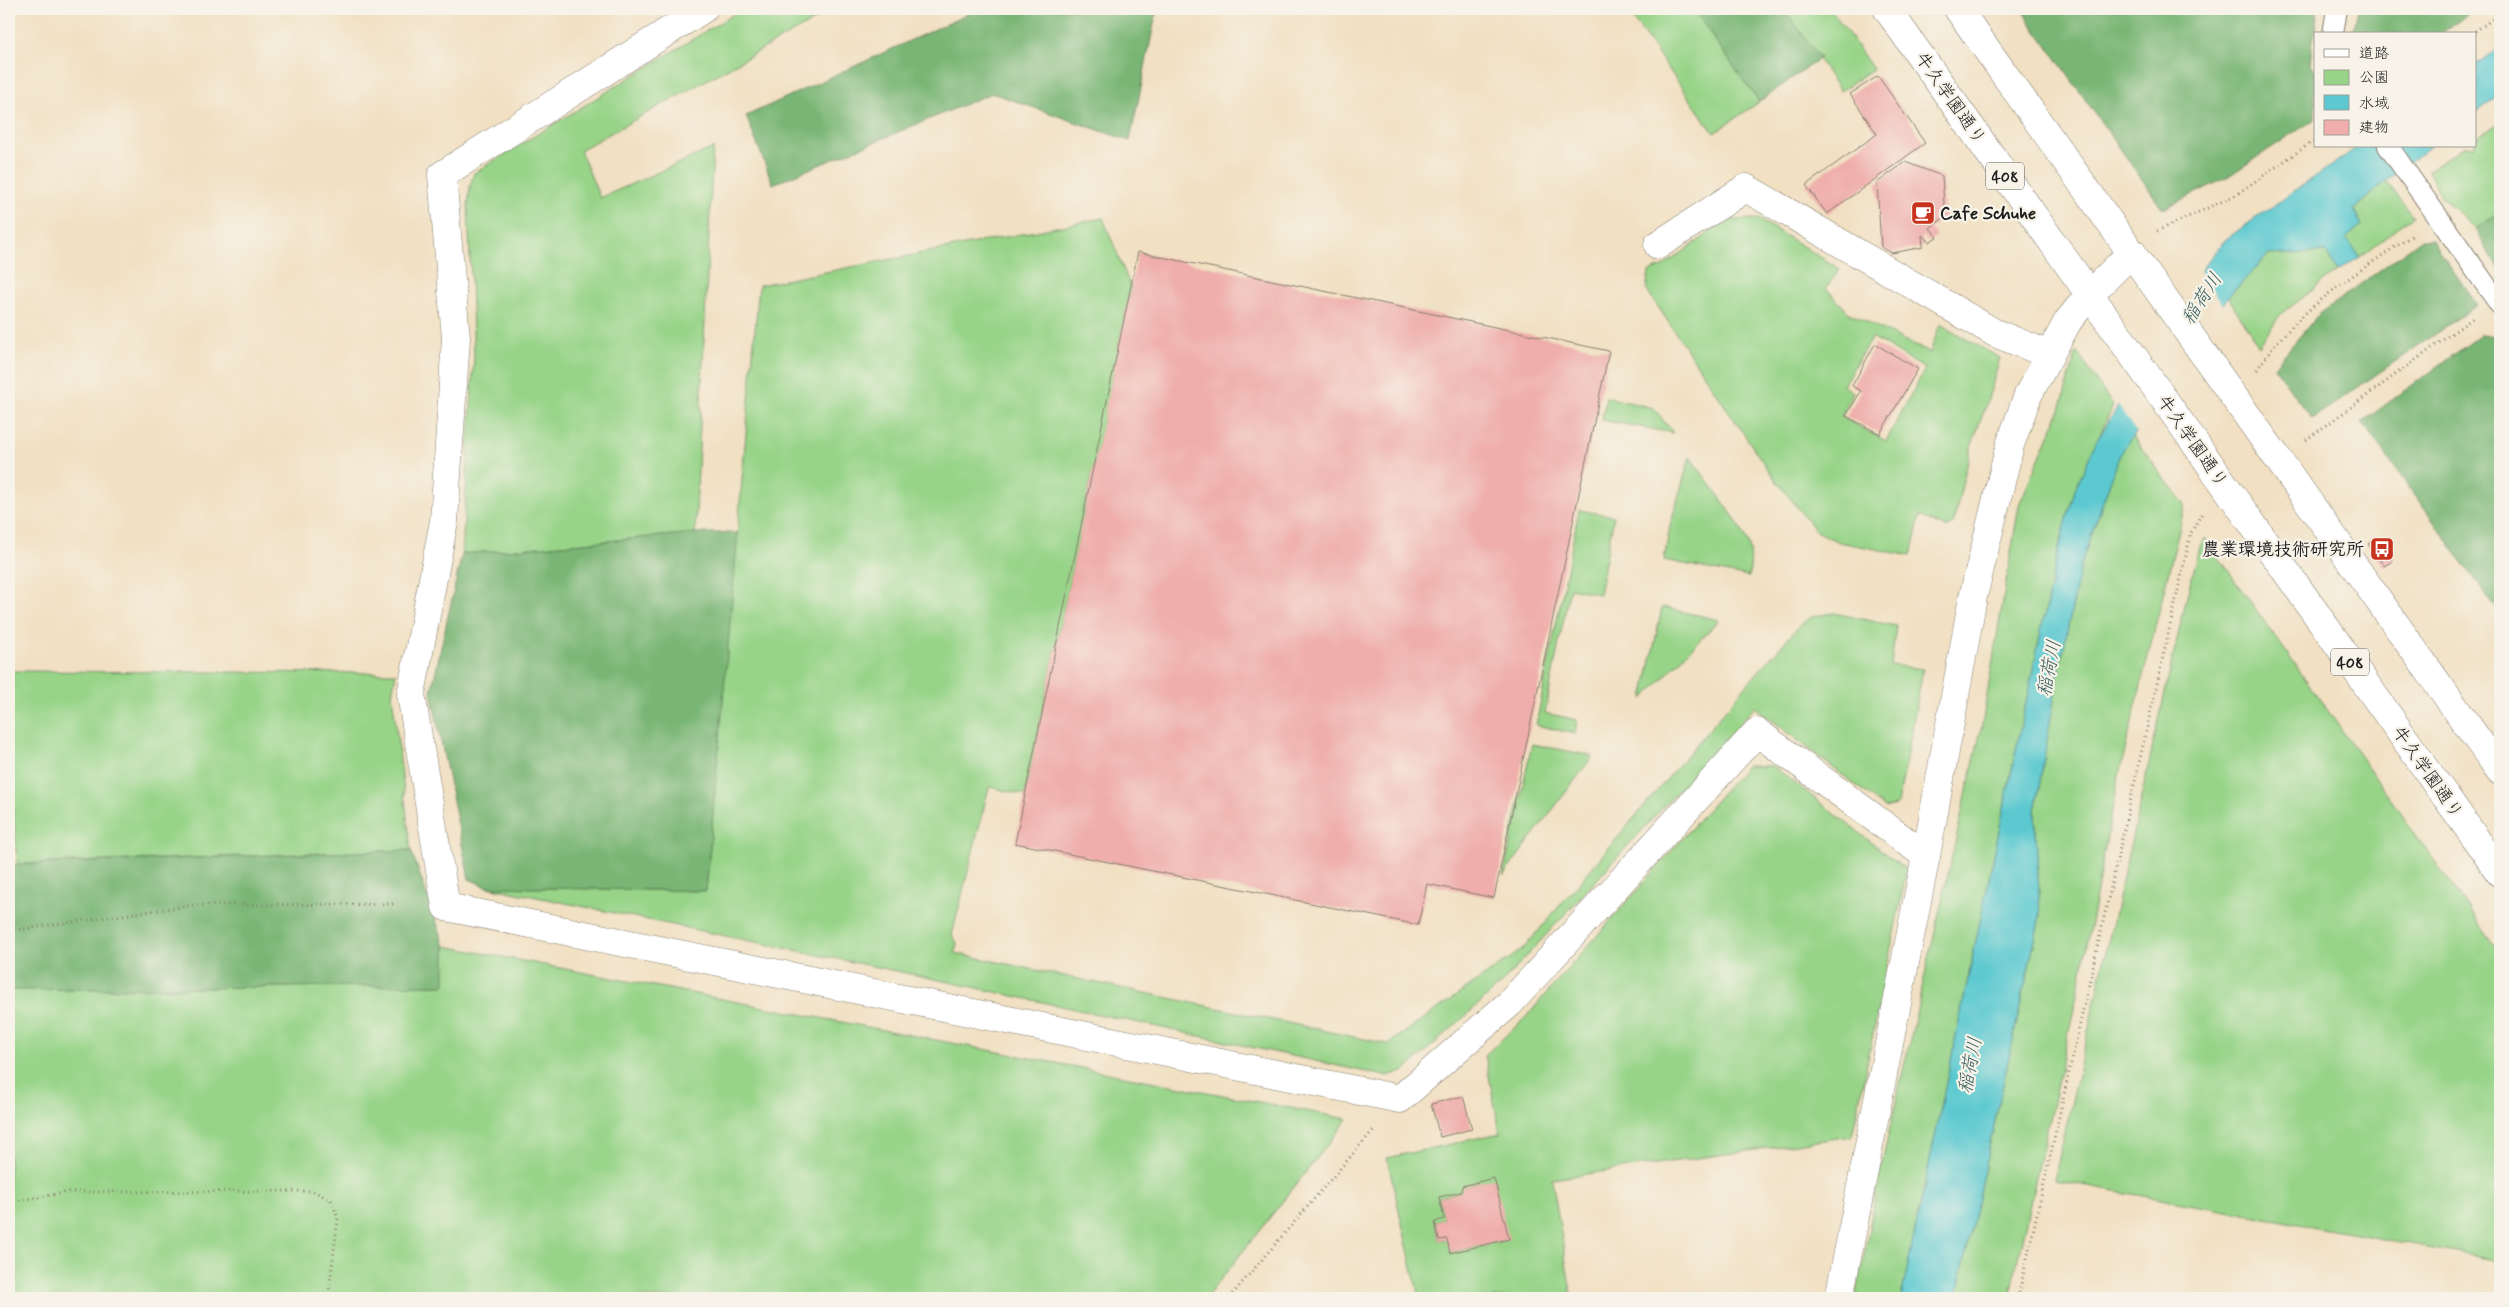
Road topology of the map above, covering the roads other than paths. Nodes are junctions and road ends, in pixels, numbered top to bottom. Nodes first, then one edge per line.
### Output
1 (703, 9) edge
2 (1887, 9) edge
3 (1958, 9) edge
4 (2337, 9) edge
5 (2333, 32) edge
6 (2389, 148) edge
7 (1658, 245) dead end
8 (2132, 252) junction
9 (2090, 294) junction
10 (2499, 303) edge
11 (2050, 355) junction
12 (2500, 771) edge
13 (1926, 856) junction
14 (2500, 873) edge
15 (1839, 1298) edge

1 - 13 main road
2 - 9 main road, 牛久学園通り / 408
3 - 8 main road
4 - 5 lane
6 - 10 lane
7 - 11 main road
8 - 9 main road
8 - 12 main road
9 - 11 main road
9 - 14 main road, 牛久学園通り / 408
11 - 13 main road
13 - 15 main road

